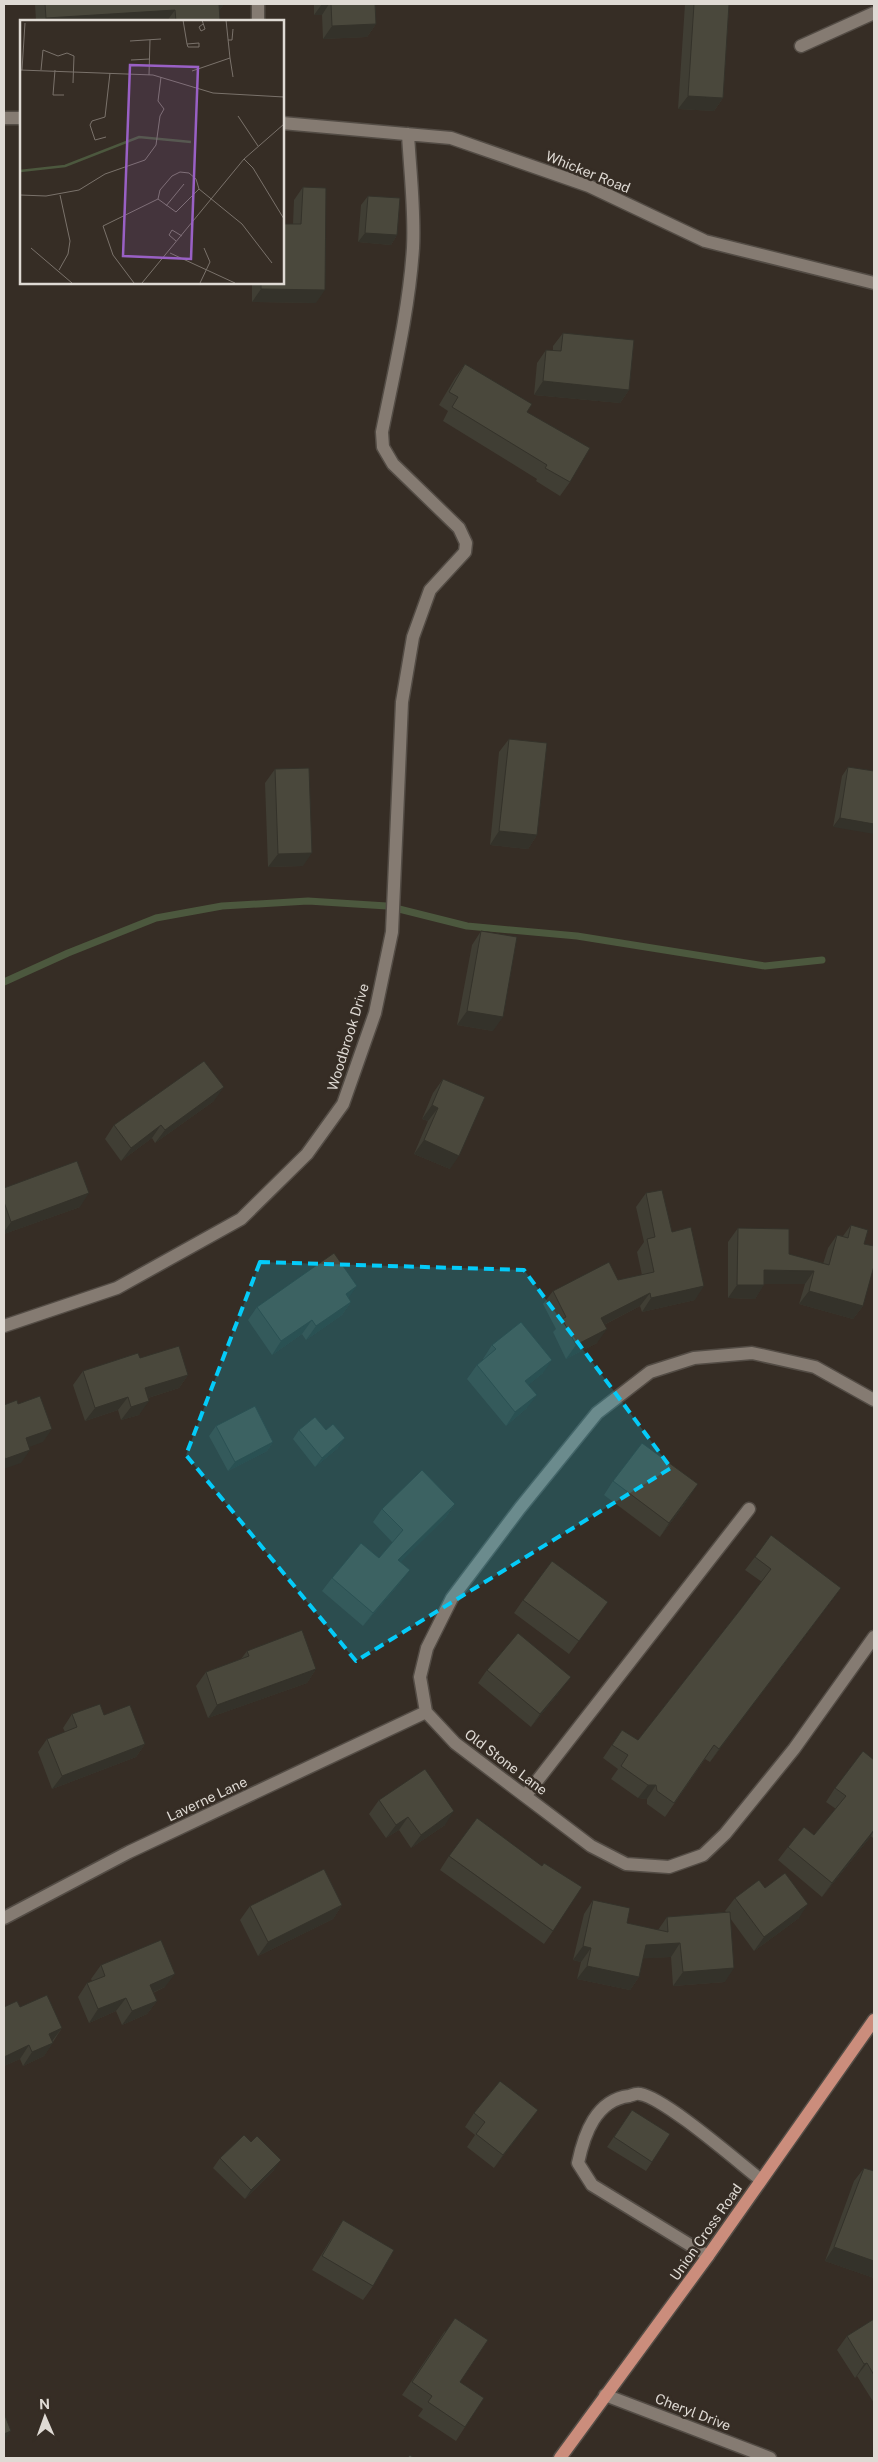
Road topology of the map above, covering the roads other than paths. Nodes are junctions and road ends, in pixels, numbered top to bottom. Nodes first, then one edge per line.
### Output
1 (258, 4) edge
2 (874, 13) edge
3 (258, 20) edge
4 (801, 46) dead end
5 (4, 118) edge
6 (20, 118) edge
7 (284, 123) edge
8 (408, 134) junction
9 (874, 283) edge
10 (4, 1326) edge
11 (874, 1400) edge
12 (749, 1509) dead end
13 (874, 1637) edge
14 (426, 1712) junction
15 (526, 1795) junction
16 (4, 1918) edge
17 (874, 2020) edge
18 (761, 2180) junction
19 (708, 2256) junction
20 (605, 2395) junction
21 (560, 2458) edge
22 (770, 2458) edge

1 - 3 street
2 - 4 street
5 - 6 street
7 - 8 street, Whicker Road
8 - 9 street, Whicker Road
8 - 10 street, Woodbrook Drive
11 - 14 street
12 - 15 street
13 - 15 street, Old Stone Lane
14 - 15 street, Old Stone Lane
14 - 16 street, Laverne Lane
17 - 18 main road, Union Cross Road
18 - 19 main road, Union Cross Road
18 - 19 street
19 - 20 main road, Union Cross Road
20 - 21 main road, Union Cross Road
20 - 22 street, Cheryl Drive

